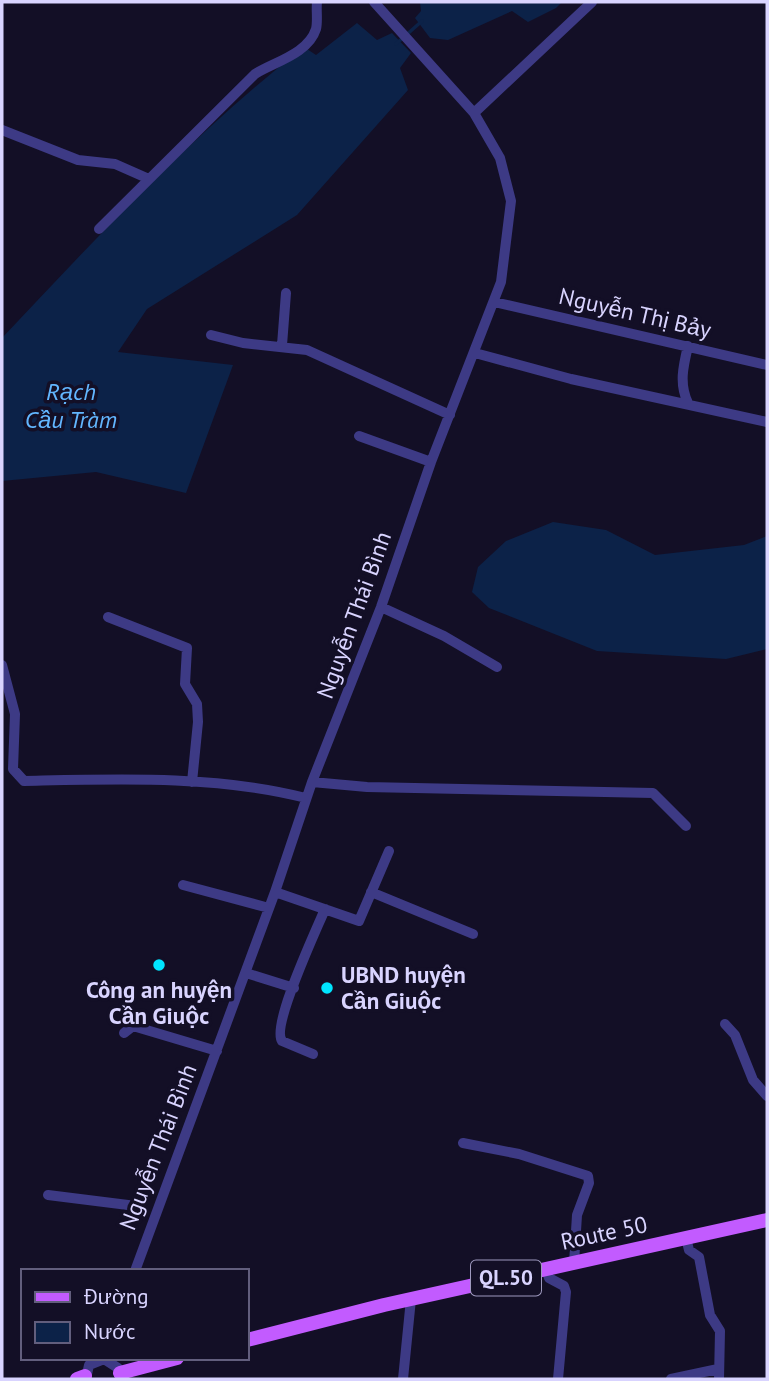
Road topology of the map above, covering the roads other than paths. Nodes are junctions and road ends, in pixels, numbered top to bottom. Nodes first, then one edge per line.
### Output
1 (317, 2) edge
2 (592, 2) edge
3 (377, 6) edge
4 (474, 113) junction
5 (2, 130) edge
6 (149, 179) junction
7 (99, 229) dead end
8 (285, 293) dead end
9 (494, 302) junction
10 (211, 335) dead end
11 (282, 345) junction
12 (688, 346) junction
13 (475, 352) junction
14 (767, 365) edge
15 (688, 403) junction
16 (450, 415) junction
17 (767, 422) edge
18 (359, 436) dead end
19 (431, 462) junction
20 (381, 607) junction
21 (108, 617) dead end
22 (2, 665) edge
23 (497, 667) dead end
24 (192, 782) junction
25 (312, 782) junction
26 (306, 798) junction
27 (686, 826) dead end
28 (389, 851) dead end
29 (183, 885) dead end
30 (275, 892) junction
31 (371, 892) junction
32 (270, 908) junction
33 (325, 909) junction
34 (472, 934) dead end
35 (246, 973) junction
36 (294, 988) junction
37 (725, 1024) dead end
38 (124, 1033) dead end
39 (217, 1051) junction
40 (313, 1055) dead end
41 (767, 1096) edge
42 (463, 1143) dead end
43 (48, 1195) dead end
44 (156, 1209) junction
45 (767, 1220) edge
46 (686, 1238) junction
47 (574, 1263) junction
48 (136, 1269) edge
49 (546, 1269) junction
50 (411, 1299) junction
51 (248, 1340) edge
52 (100, 1360) edge
53 (109, 1360) edge
54 (171, 1360) edge
55 (718, 1374) edge
56 (119, 1376) edge
57 (83, 1378) edge
58 (403, 1379) edge
59 (558, 1379) edge
60 (671, 1379) edge

1 - 6 street
2 - 4 street
3 - 4 street, Nguyễn Thái Bình
4 - 9 street, Nguyễn Thái Bình
5 - 6 street
6 - 7 street
8 - 11 street
9 - 12 street, Nguyễn Thị Bảy
9 - 13 street, Nguyễn Thái Bình
10 - 11 street
11 - 16 street
12 - 14 street, Nguyễn Thị Bảy
12 - 15 street
13 - 15 street
13 - 16 street, Nguyễn Thái Bình
15 - 17 street
16 - 19 street, Nguyễn Thái Bình
18 - 19 street
19 - 20 street, Nguyễn Thái Bình
20 - 23 street
20 - 25 street, Nguyễn Thái Bình
21 - 24 street
22 - 24 street
24 - 26 street
25 - 26 street, Nguyễn Thái Bình
25 - 27 street
26 - 30 street, Nguyễn Thái Bình
28 - 31 street
29 - 32 street
30 - 32 street, Nguyễn Thái Bình
30 - 33 street
31 - 33 street
31 - 34 street
32 - 35 street, Nguyễn Thái Bình
33 - 36 street
35 - 36 street
35 - 39 street, Nguyễn Thái Bình
36 - 40 street
37 - 41 street
38 - 39 street
39 - 44 street, Nguyễn Thái Bình
42 - 47 street
43 - 44 street
44 - 48 street, Nguyễn Thái Bình
45 - 46 main road, Route 50 / QL.50
46 - 47 main road, Route 50 / QL.50
46 - 55 street
47 - 49 main road, Route 50 / QL.50
49 - 50 main road, Route 50 / QL.50
49 - 59 street
50 - 51 main road, Route 50 / QL.50
50 - 58 street
52 - 57 street
53 - 56 street
54 - 56 main road
55 - 60 street

